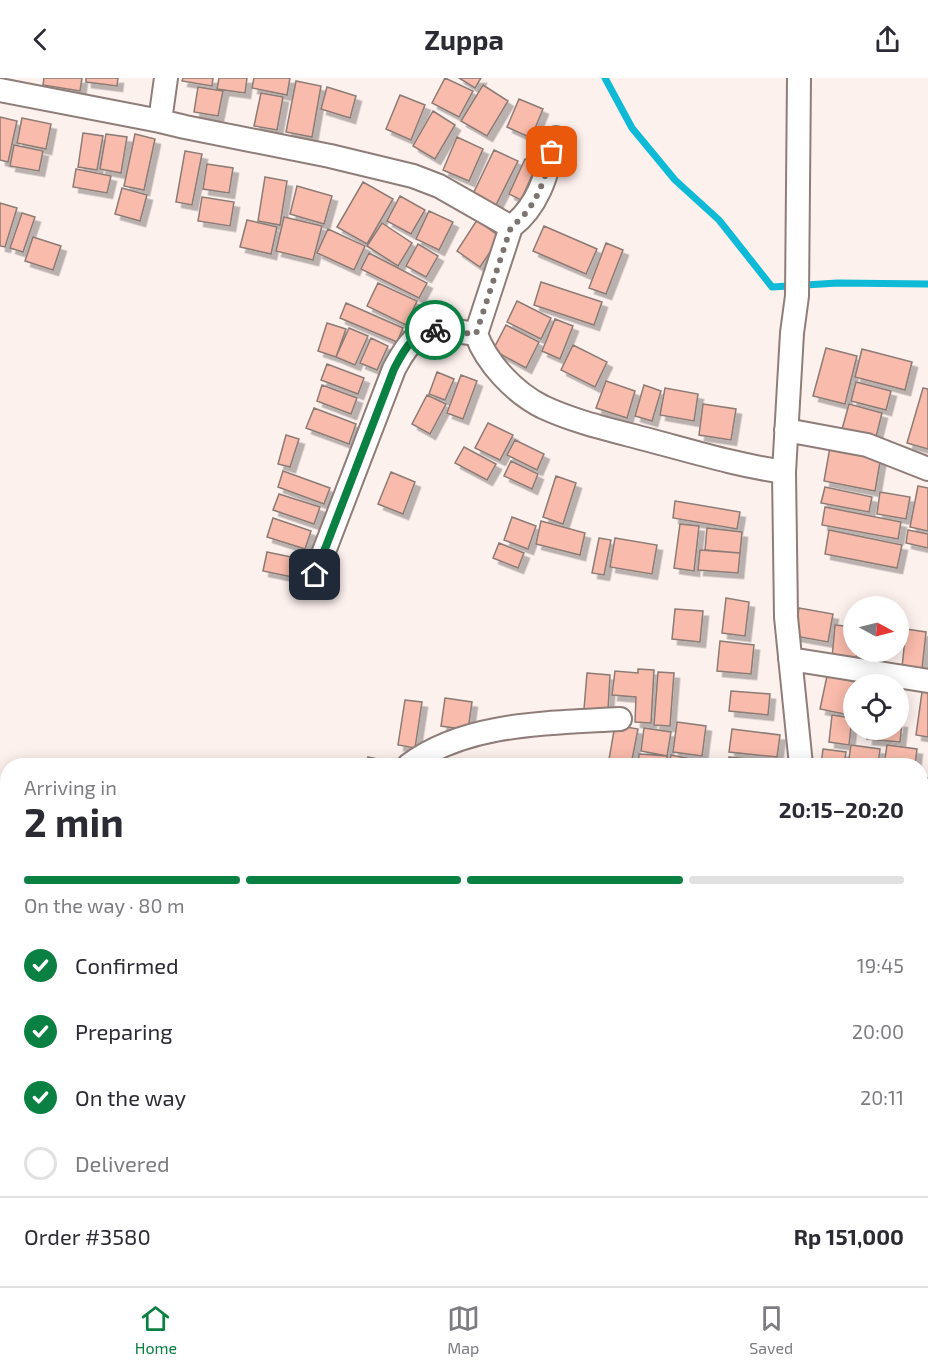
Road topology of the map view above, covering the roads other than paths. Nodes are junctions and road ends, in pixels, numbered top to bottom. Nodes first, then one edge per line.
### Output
1 (166, 78) edge
2 (799, 78) edge
3 (34, 87) edge
4 (0, 90) edge
5 (160, 121) junction
6 (556, 138) dead end
7 (511, 227) junction
8 (476, 334) junction
9 (786, 430) junction
10 (928, 469) edge
11 (784, 472) junction
12 (315, 575) dead end
13 (790, 659) junction
14 (928, 681) edge
15 (620, 719) dead end
16 (419, 758) edge
17 (800, 758) edge

1 - 5 street
2 - 9 street
3 - 4 street
3 - 5 street
5 - 7 street
6 - 7 street
7 - 8 street
8 - 11 street
8 - 12 street
9 - 10 street
9 - 11 street
11 - 13 street
13 - 14 street
13 - 17 street
15 - 16 street

